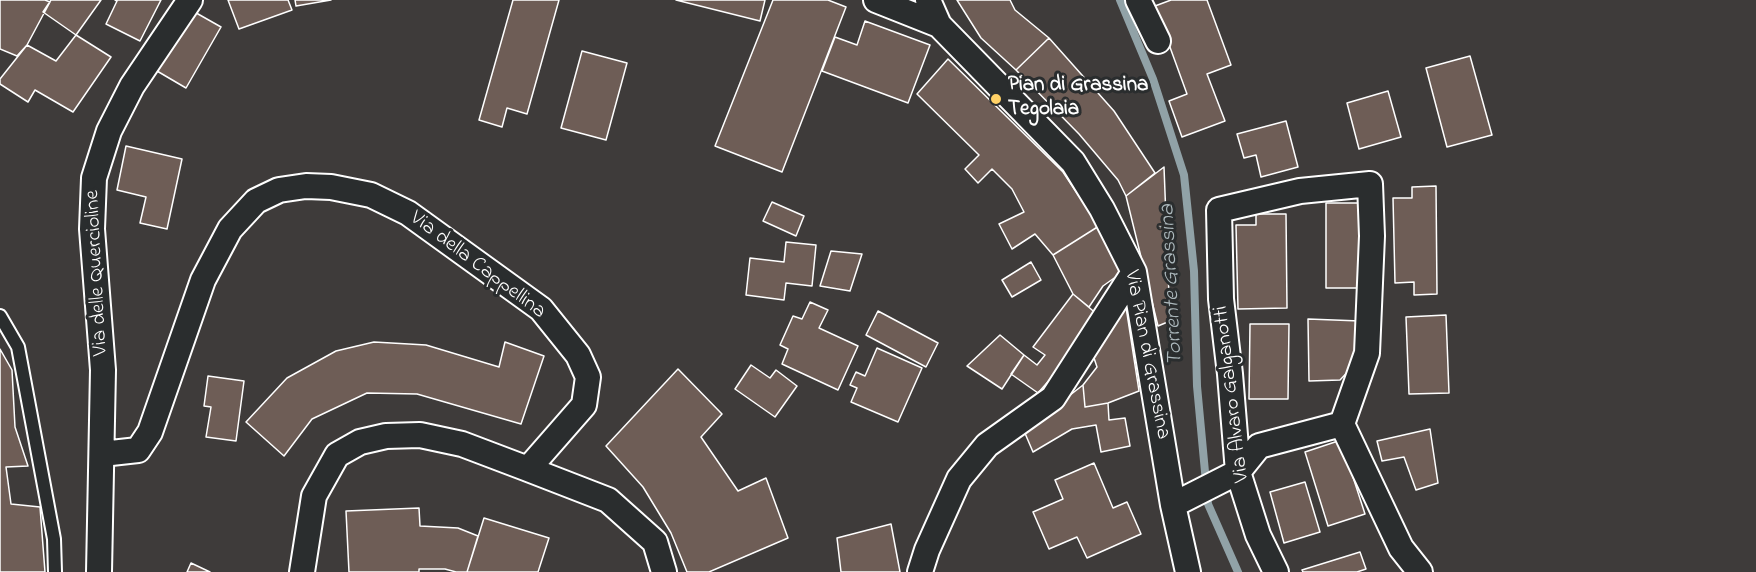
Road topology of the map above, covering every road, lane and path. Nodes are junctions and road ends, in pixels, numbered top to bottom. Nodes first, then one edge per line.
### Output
1 (190, 0) edge
2 (876, 0) edge
3 (928, 0) edge
4 (1138, 0) edge
5 (939, 25) junction
6 (1158, 41) dead end
7 (1134, 272) junction
8 (0, 316) edge
9 (1342, 424) junction
10 (102, 454) junction
11 (528, 469) junction
12 (1231, 476) junction
13 (1180, 502) junction
14 (55, 572) edge
15 (99, 572) edge
16 (302, 572) edge
17 (664, 572) edge
18 (920, 572) edge
19 (1188, 572) edge
20 (1276, 572) edge
21 (1420, 572) edge

1 - 10 street, Via delle Quercioline
2 - 5 street
3 - 5 street
4 - 6 street
5 - 7 street, Via Pian di Grassina
7 - 13 street, Via Pian di Grassina
7 - 18 street
8 - 14 lane
9 - 12 street
9 - 12 street, Via Alvaro Galganotti
9 - 21 street
10 - 11 street, Via della Cappellina
10 - 15 street, Via delle Quercioline
11 - 16 street
11 - 17 street
12 - 13 street
12 - 20 street, Via Alvaro Galganotti
13 - 19 street, Via Pian di Grassina

